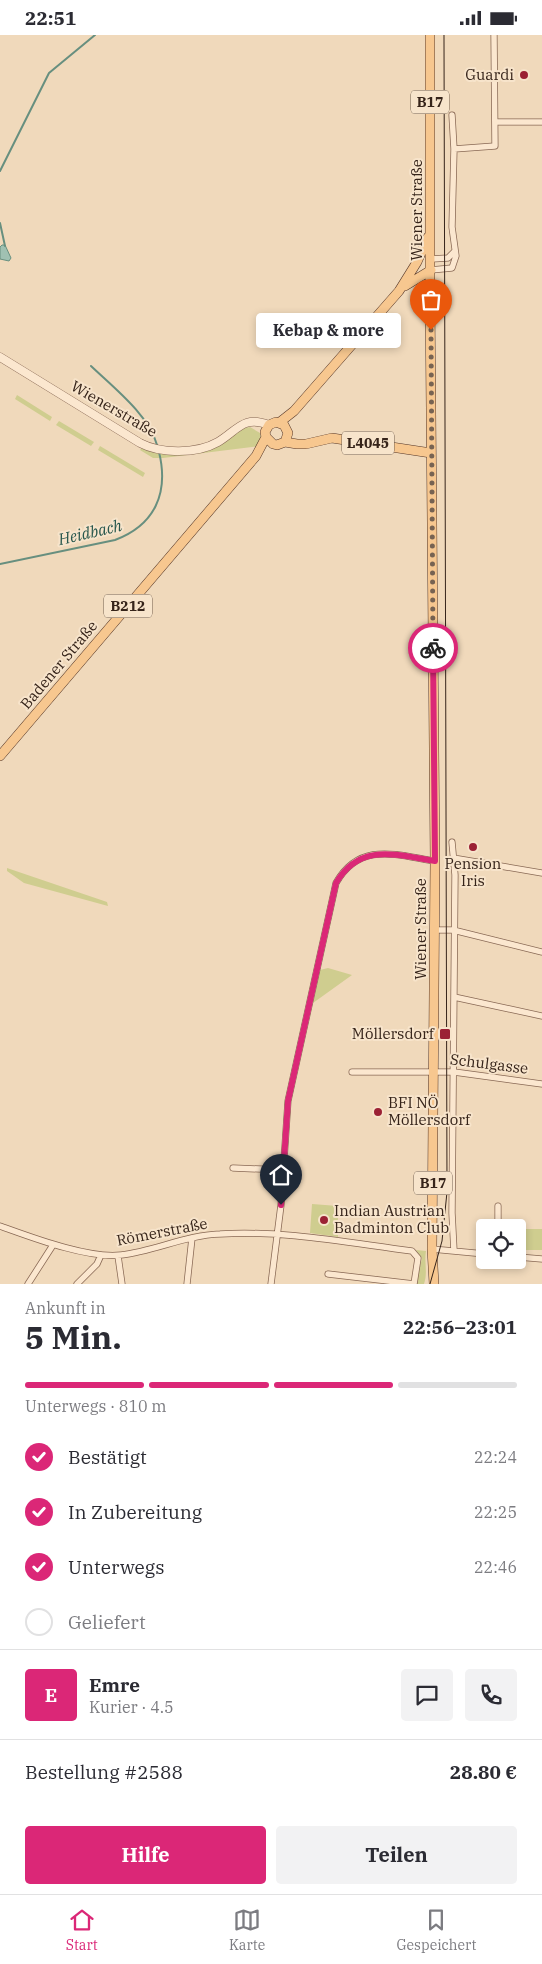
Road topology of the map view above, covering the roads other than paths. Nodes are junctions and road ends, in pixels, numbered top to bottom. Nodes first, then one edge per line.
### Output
1 (430, 35) edge
2 (494, 35) edge
3 (452, 115) dead end
4 (495, 122) junction
5 (542, 122) edge
6 (454, 149) junction
7 (430, 231) junction
8 (456, 251) junction
9 (431, 259) junction
10 (431, 270) junction
11 (399, 291) junction
12 (0, 357) edge
13 (267, 431) junction
14 (285, 432) junction
15 (273, 444) junction
16 (431, 453) junction
17 (256, 456) junction
18 (0, 756) edge
19 (452, 842) dead end
20 (453, 858) junction
21 (435, 861) junction
22 (542, 873) edge
23 (434, 930) junction
24 (453, 930) junction
25 (542, 952) edge
26 (454, 997) junction
27 (542, 1016) edge
28 (434, 1071) junction
29 (352, 1072) dead end
30 (454, 1072) junction
31 (542, 1083) edge
32 (233, 1168) dead end
33 (283, 1170) junction
34 (498, 1207) dead end
35 (498, 1219) edge
36 (0, 1227) edge
37 (278, 1235) junction
38 (192, 1238) junction
39 (53, 1245) junction
40 (432, 1249) junction
41 (454, 1251) junction
42 (476, 1253) edge
43 (101, 1255) junction
44 (118, 1255) junction
45 (526, 1258) edge
46 (542, 1259) edge
47 (328, 1274) dead end
48 (28, 1284) edge
49 (77, 1284) edge
50 (122, 1284) edge
51 (187, 1284) edge
52 (272, 1284) edge
53 (414, 1284) edge
54 (434, 1284) edge

1 - 7 main road, Wiener Straße / B17
2 - 4 street
3 - 6 street
4 - 5 street
4 - 6 street
6 - 8 street
7 - 9 main road, Wiener Straße / B17
7 - 11 main road
8 - 9 street
8 - 10 street
9 - 10 main road, Wiener Straße / B17
10 - 11 main road
10 - 16 main road, Wiener Straße / B17
11 - 14 main road
12 - 13 street, Wienerstraße
13 - 14 main road
13 - 15 main road
13 - 17 main road, Badener Straße / B212
14 - 15 main road, B212
14 - 16 main road, L4045
15 - 17 main road, Badener Straße / B212
16 - 21 main road, Wiener Straße / B17
17 - 18 main road, Badener Straße / B212
19 - 20 street
20 - 22 street
20 - 24 street
21 - 23 main road, Wiener Straße / B17
21 - 33 street
23 - 24 street
23 - 28 main road, Wiener Straße / B17
24 - 25 street
24 - 26 street
26 - 27 street
26 - 30 street
28 - 29 street, Schulgasse
28 - 30 street, Schulgasse
28 - 40 main road, Wiener Straße / B17
30 - 31 street, Schulgasse
30 - 41 street
32 - 33 street
33 - 37 street
34 - 35 street
36 - 39 street, Römerstraße
37 - 38 street, Römerstraße
37 - 52 street
37 - 53 street, Römerstraße
38 - 44 street, Römerstraße
38 - 51 street
39 - 43 street, Römerstraße
39 - 48 street
40 - 41 street
40 - 54 main road, Wiener Straße / B17
41 - 42 street
43 - 44 street, Römerstraße
43 - 49 street
44 - 50 street
45 - 46 street
47 - 53 street

